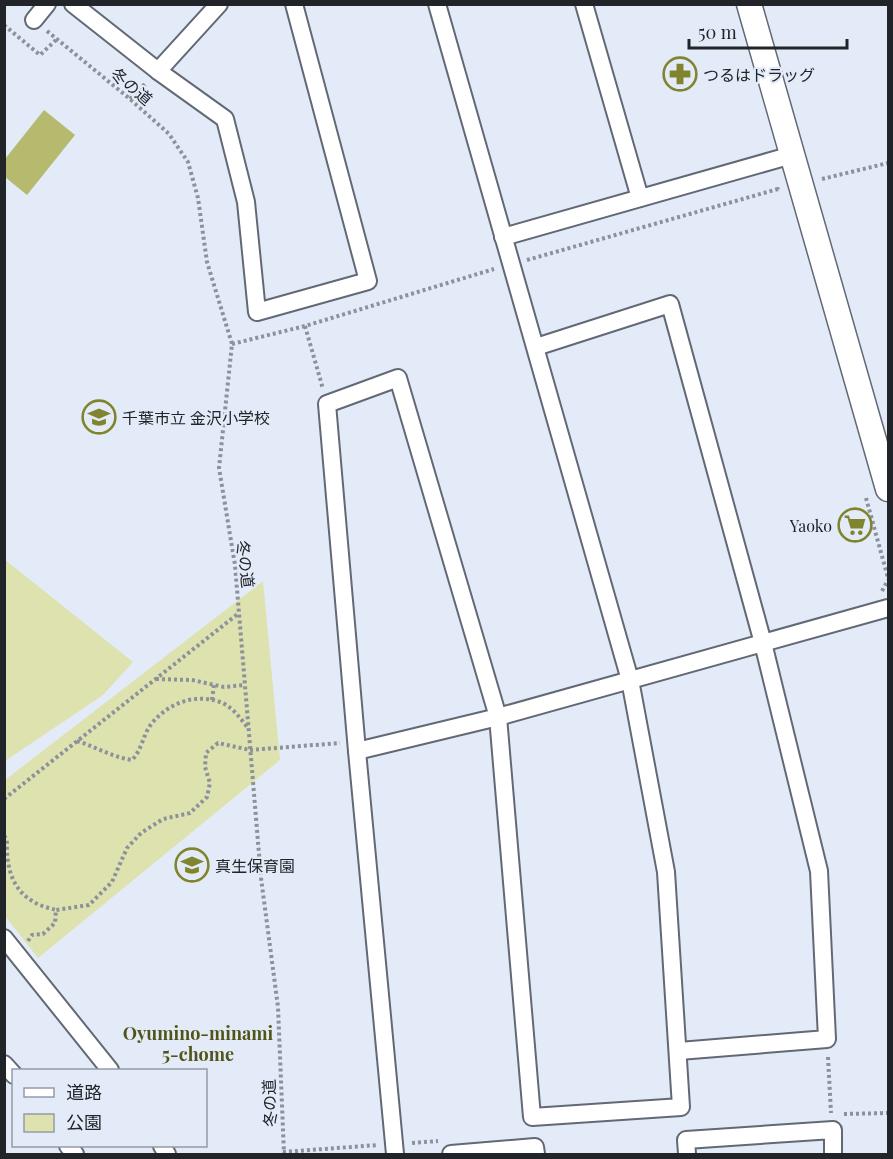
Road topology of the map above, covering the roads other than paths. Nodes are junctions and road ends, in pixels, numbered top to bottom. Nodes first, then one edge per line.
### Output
1 (47, 4) edge
2 (73, 4) edge
3 (219, 4) edge
4 (294, 4) edge
5 (438, 4) edge
6 (584, 4) edge
7 (749, 4) edge
8 (34, 20) dead end
9 (159, 71) junction
10 (792, 155) junction
11 (640, 198) junction
12 (503, 237) junction
13 (536, 347) junction
14 (888, 489) edge
15 (888, 608) edge
16 (764, 643) junction
17 (630, 680) junction
18 (498, 717) junction
19 (356, 746) junction
20 (4, 938) edge
21 (18, 954) junction
22 (4, 966) edge
23 (679, 1051) junction
24 (108, 1069) edge
25 (395, 1155) edge
26 (451, 1155) edge
27 (536, 1155) edge
28 (687, 1155) edge
29 (833, 1155) edge

1 - 8 street
2 - 9 street
3 - 9 street
4 - 9 street
5 - 12 street
6 - 11 street
7 - 10 street
10 - 11 street
10 - 14 street
11 - 12 street
12 - 13 street
13 - 16 street
13 - 17 street
15 - 16 street
16 - 17 street
16 - 23 street
17 - 18 street
17 - 23 street
18 - 19 street
18 - 19 street
18 - 23 street
19 - 25 street
20 - 21 street
21 - 22 street
21 - 24 street
26 - 27 street
28 - 29 street

